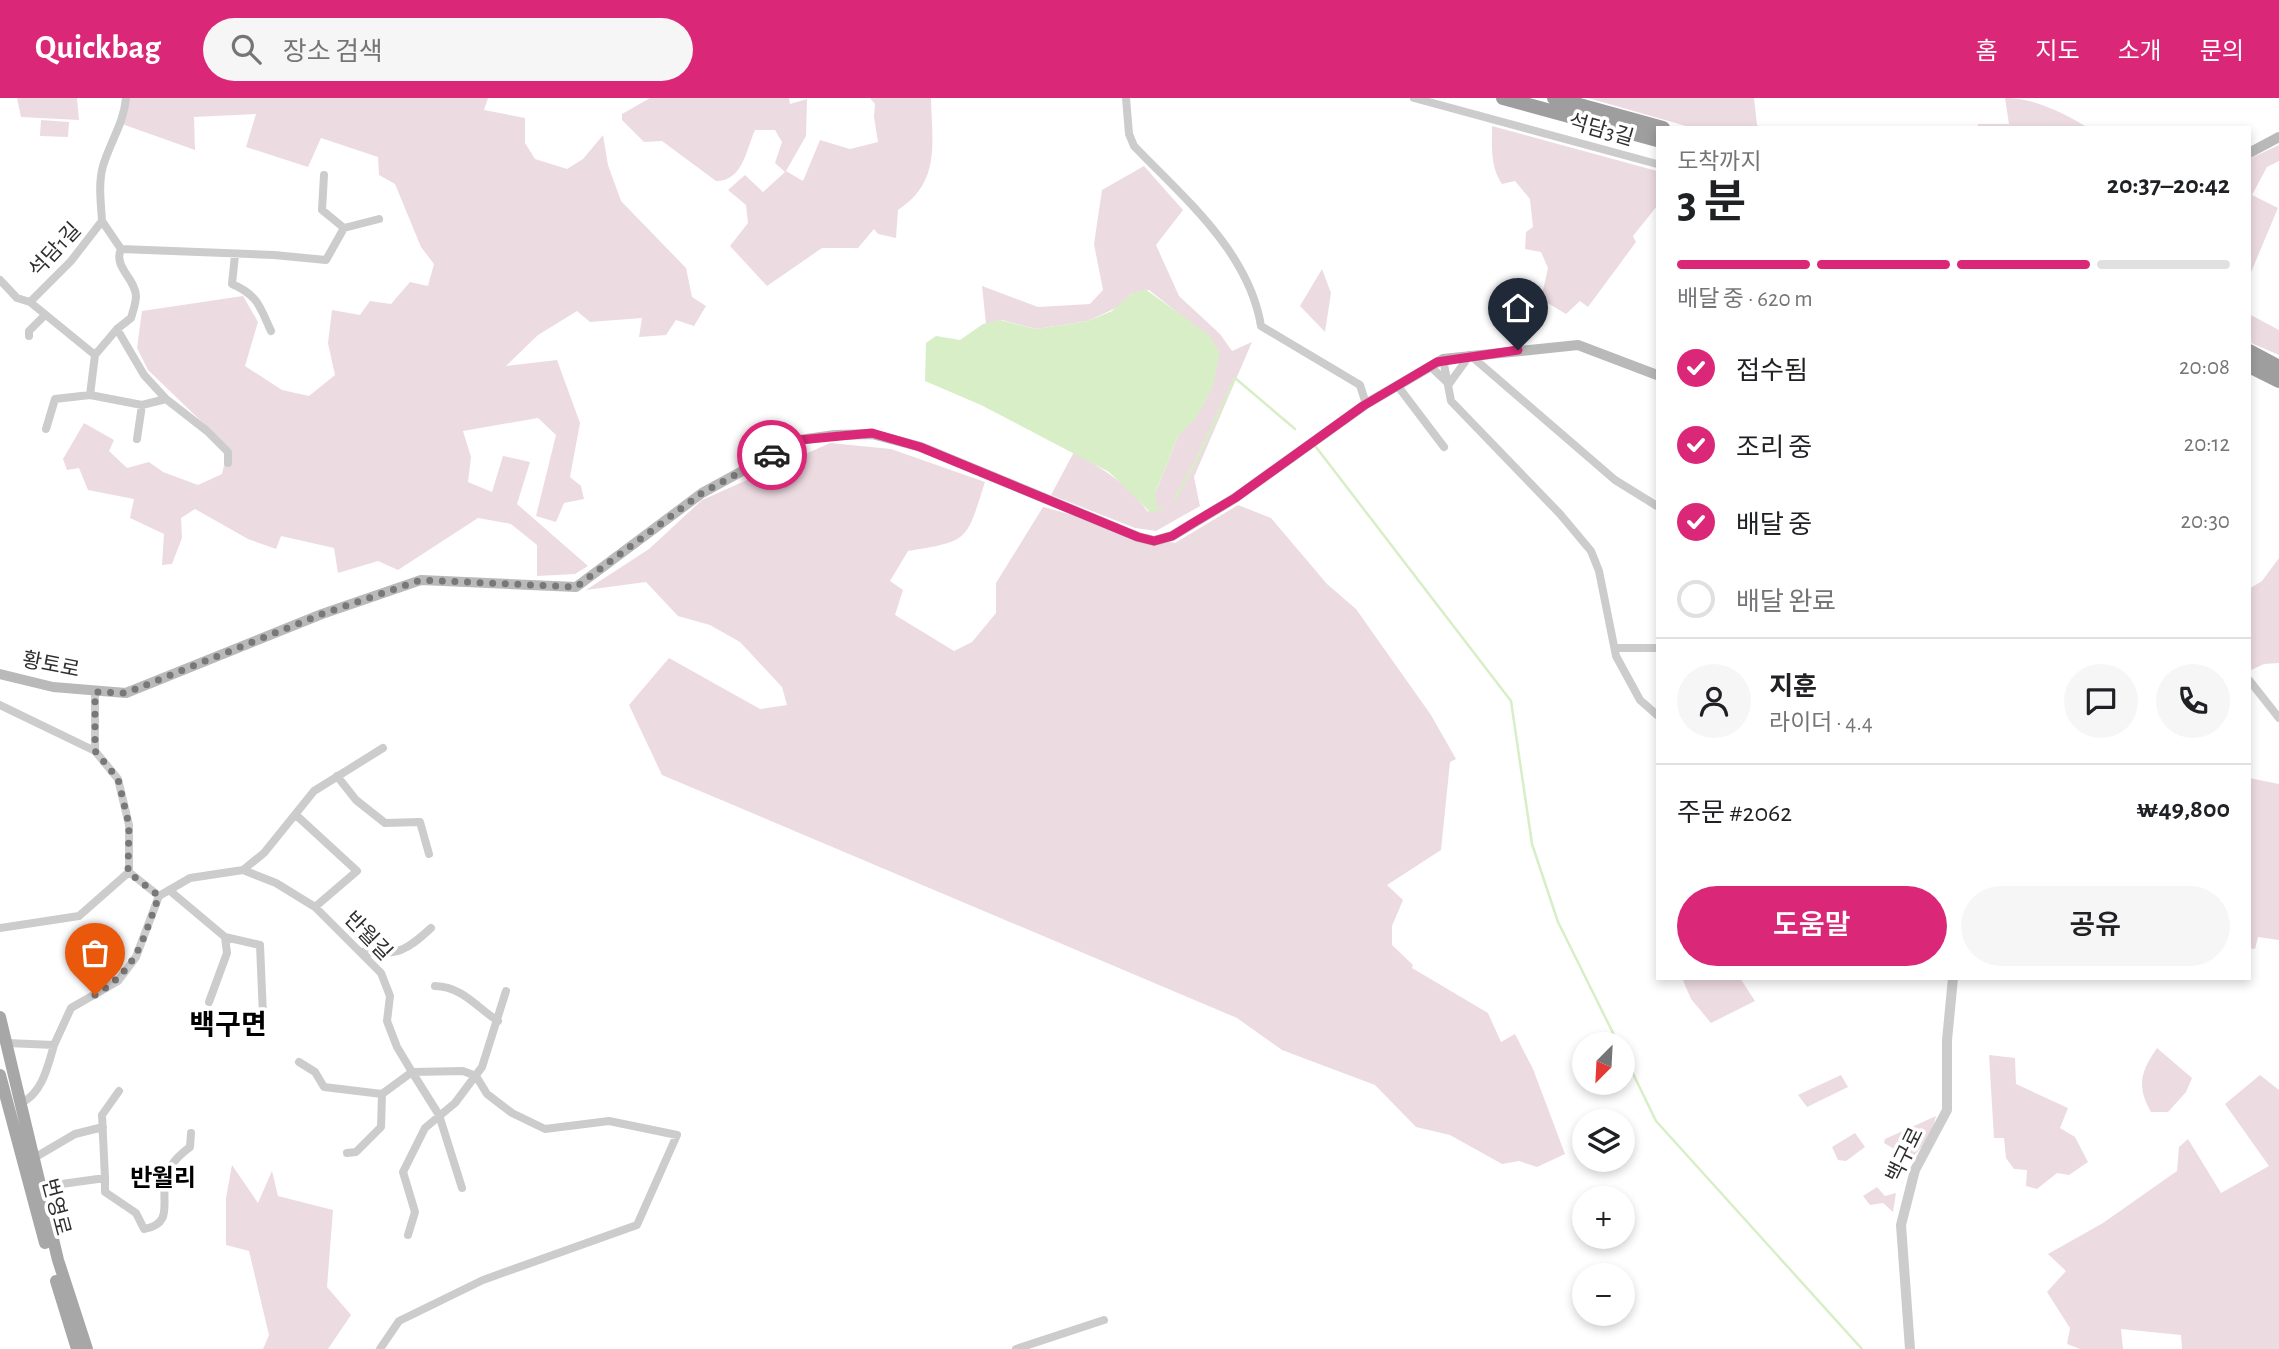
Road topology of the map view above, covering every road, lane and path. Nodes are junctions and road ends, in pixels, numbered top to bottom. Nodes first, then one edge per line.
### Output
1 (126, 98) edge
2 (1126, 98) edge
3 (1413, 98) edge
4 (1503, 98) edge
5 (1554, 98) edge
6 (1656, 126) edge
7 (2279, 137) edge
8 (1656, 140) edge
9 (2251, 152) edge
10 (1656, 164) edge
11 (324, 175) dead end
12 (379, 219) dead end
13 (102, 221) junction
14 (344, 228) junction
15 (121, 249) junction
16 (235, 255) junction
17 (0, 280) edge
18 (30, 303) junction
19 (45, 315) junction
20 (117, 329) junction
21 (271, 331) dead end
22 (29, 336) dead end
23 (2251, 352) edge
24 (95, 355) junction
25 (1470, 355) junction
26 (1443, 359) junction
27 (1430, 366) junction
28 (2251, 367) edge
29 (2279, 367) edge
30 (1656, 375) edge
31 (2279, 381) edge
32 (1449, 384) junction
33 (1397, 385) junction
34 (90, 395) junction
35 (166, 399) junction
36 (1366, 404) junction
37 (142, 405) junction
38 (46, 429) dead end
39 (137, 439) dead end
40 (1444, 447) dead end
41 (228, 463) dead end
42 (1656, 505) edge
43 (1615, 648) junction
44 (1656, 648) edge
45 (0, 674) edge
46 (2251, 683) edge
47 (95, 692) junction
48 (0, 705) edge
49 (1656, 714) edge
50 (2279, 718) edge
51 (383, 748) dead end
52 (95, 751) junction
53 (337, 776) junction
54 (296, 815) junction
55 (429, 854) dead end
56 (243, 870) junction
57 (128, 872) junction
58 (169, 890) junction
59 (159, 896) junction
60 (315, 907) junction
61 (0, 928) edge
62 (431, 928) dead end
63 (225, 937) junction
64 (362, 952) junction
65 (1953, 980) edge
66 (435, 986) dead end
67 (506, 991) dead end
68 (209, 1002) dead end
69 (263, 1015) dead end
70 (0, 1017) edge
71 (498, 1021) junction
72 (6, 1043) junction
73 (54, 1045) junction
74 (299, 1062) dead end
75 (412, 1072) junction
76 (0, 1075) edge
77 (476, 1076) junction
78 (119, 1091) dead end
79 (382, 1094) junction
80 (21, 1103) junction
81 (439, 1115) junction
82 (103, 1127) junction
83 (191, 1133) dead end
84 (346, 1153) dead end
85 (34, 1158) junction
86 (105, 1178) junction
87 (40, 1186) junction
88 (462, 1188) dead end
89 (408, 1235) dead end
90 (1104, 1320) dead end
91 (77, 1349) edge
92 (87, 1349) edge
93 (380, 1349) edge
94 (1016, 1349) edge
95 (1910, 1349) edge

1 - 13 street, 석담1길
2 - 36 street
3 - 10 street, 석담3길
4 - 8 highway
5 - 6 highway
7 - 9 main road
11 - 14 street
12 - 14 street
13 - 15 street
13 - 18 street, 석담1길
14 - 16 street
15 - 16 street
15 - 20 street
16 - 21 street
17 - 18 street, 석담1길
18 - 19 street, 석담1길
19 - 22 street
19 - 24 street, 석담1길
20 - 24 street
20 - 35 street
23 - 29 highway
24 - 34 street
25 - 26 main road, 황토로
25 - 30 main road, 황토로
25 - 32 street
25 - 42 street
26 - 27 main road, 황토로
26 - 32 street
27 - 32 street
27 - 33 main road, 황토로
28 - 31 highway
32 - 43 street
33 - 36 main road, 황토로
33 - 40 street
34 - 37 street
34 - 38 street
35 - 37 street
35 - 41 street
36 - 47 main road, 황토로
37 - 39 street
43 - 44 street
43 - 49 street
45 - 47 main road, 황토로
46 - 50 street
47 - 52 street, 황토로
48 - 52 street
51 - 53 street
52 - 57 street
53 - 54 street
53 - 55 street
54 - 56 street
54 - 60 street, 반월길
56 - 58 street
56 - 60 street, 반월길
57 - 59 street
57 - 61 street
58 - 59 street
58 - 63 street
59 - 73 street
60 - 64 street, 반월길
62 - 64 street
63 - 68 street
63 - 69 street
64 - 75 street, 반월길
65 - 95 street, 백구로
66 - 71 street
67 - 71 street
70 - 72 main road, 번영로
71 - 77 street
72 - 73 street
72 - 80 main road, 번영로
73 - 80 street
74 - 79 street
75 - 77 street
75 - 79 street
75 - 81 street, 반월길
76 - 91 main road, 번영로
77 - 81 street
77 - 93 street
78 - 82 street
79 - 84 street
80 - 85 main road, 번영로
81 - 88 street, 반월길
81 - 89 street
82 - 85 street, 번영로
82 - 86 street
83 - 86 street
85 - 87 main road, 번영로
86 - 87 street
87 - 92 main road, 번영로
90 - 94 street

